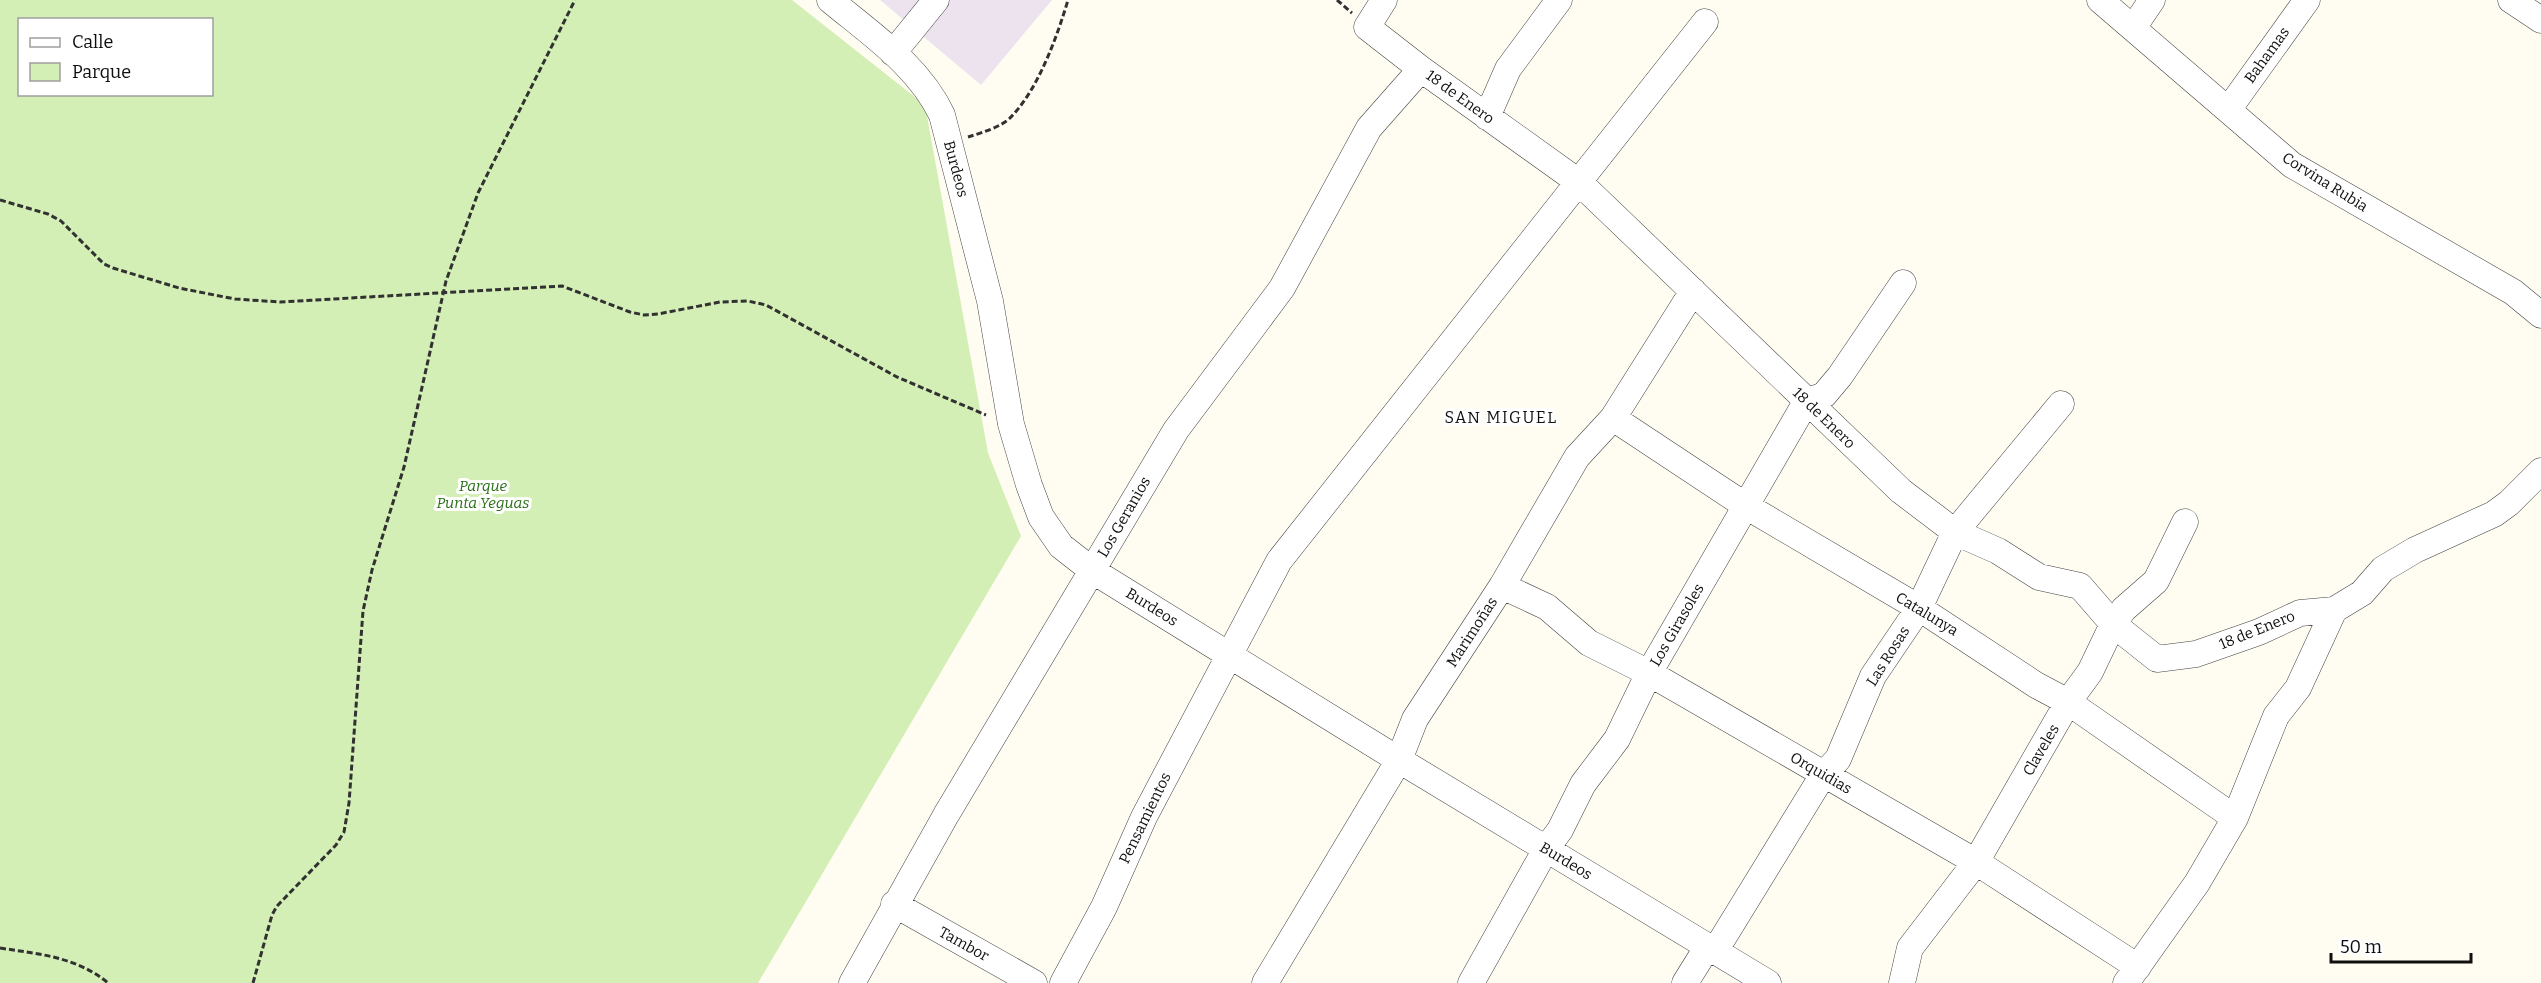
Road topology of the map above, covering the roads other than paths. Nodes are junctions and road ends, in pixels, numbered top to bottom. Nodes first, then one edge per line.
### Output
1 (830, 0) edge
2 (936, 0) edge
3 (1384, 0) edge
4 (1558, 0) edge
5 (2100, 0) edge
6 (2152, 0) edge
7 (2307, 0) edge
8 (2511, 0) edge
9 (2541, 20) edge
10 (1705, 22) dead end
11 (2133, 28) junction
12 (893, 53) junction
13 (1421, 69) junction
14 (2228, 110) junction
15 (1487, 117) junction
16 (1580, 183) junction
17 (1903, 283) dead end
18 (1693, 291) junction
19 (2541, 315) edge
20 (1806, 402) junction
21 (2061, 404) dead end
22 (1613, 418) junction
23 (2541, 471) edge
24 (1746, 506) junction
25 (2185, 522) dead end
26 (1955, 532) junction
27 (1093, 571) junction
28 (1502, 586) junction
29 (1919, 608) junction
30 (2334, 610) junction
31 (2113, 624) junction
32 (1231, 656) junction
33 (1649, 673) junction
34 (2068, 702) junction
35 (1399, 760) junction
36 (1823, 775) junction
37 (2235, 818) junction
38 (1546, 849) junction
39 (1976, 862) junction
40 (894, 904) junction
41 (1711, 949) junction
42 (2132, 975) edge
43 (852, 983) edge
44 (1034, 983) edge
45 (1063, 983) edge
46 (1265, 983) edge
47 (1471, 983) edge
48 (1685, 983) edge
49 (1768, 983) edge
50 (1902, 983) edge

1 - 12 street, Burdeos
2 - 12 street
3 - 13 street, 18 de Enero
4 - 15 street
5 - 11 street, Corvina Rubia
6 - 11 street
7 - 14 street, Bahamas
8 - 9 street
10 - 16 street, Pensamientos
11 - 14 street, Corvina Rubia
12 - 27 street, Burdeos
13 - 15 street, 18 de Enero
13 - 27 street, Los Geranios
14 - 19 street, Corvina Rubia
15 - 16 street, 18 de Enero
16 - 18 street, 18 de Enero
16 - 32 street, Pensamientos
17 - 20 street, Los Girasoles
18 - 20 street, 18 de Enero
18 - 22 street, Marimoñas
20 - 24 street, Los Girasoles
20 - 26 street, 18 de Enero
21 - 26 street, Las Rosas
22 - 24 street, Catalunya
22 - 28 street, Marimoñas
23 - 30 street
24 - 29 street, Catalunya
24 - 33 street, Los Girasoles
25 - 31 street, Claveles
26 - 29 street, Las Rosas
26 - 31 street, 18 de Enero
27 - 32 street, Burdeos
27 - 40 street, Los Geranios
28 - 33 street, Orquidias
28 - 35 street, Marimoñas
29 - 34 street, Catalunya
29 - 36 street, Las Rosas
30 - 31 street, 18 de Enero
30 - 37 street
31 - 34 street, Claveles
32 - 35 street, Burdeos
32 - 45 street, Pensamientos
33 - 36 street, Orquidias
33 - 38 street, Los Girasoles
34 - 37 street, Catalunya
34 - 39 street, Claveles
35 - 38 street, Burdeos
35 - 46 street, Marimoñas
36 - 39 street, Orquidias
36 - 41 street, Las Rosas
37 - 42 street
38 - 41 street, Burdeos
38 - 47 street, Los Girasoles
39 - 42 street, Orquidias
39 - 50 street, Claveles
40 - 43 street, Los Geranios
40 - 44 street, Tambor
41 - 48 street, Las Rosas
41 - 49 street, Burdeos

